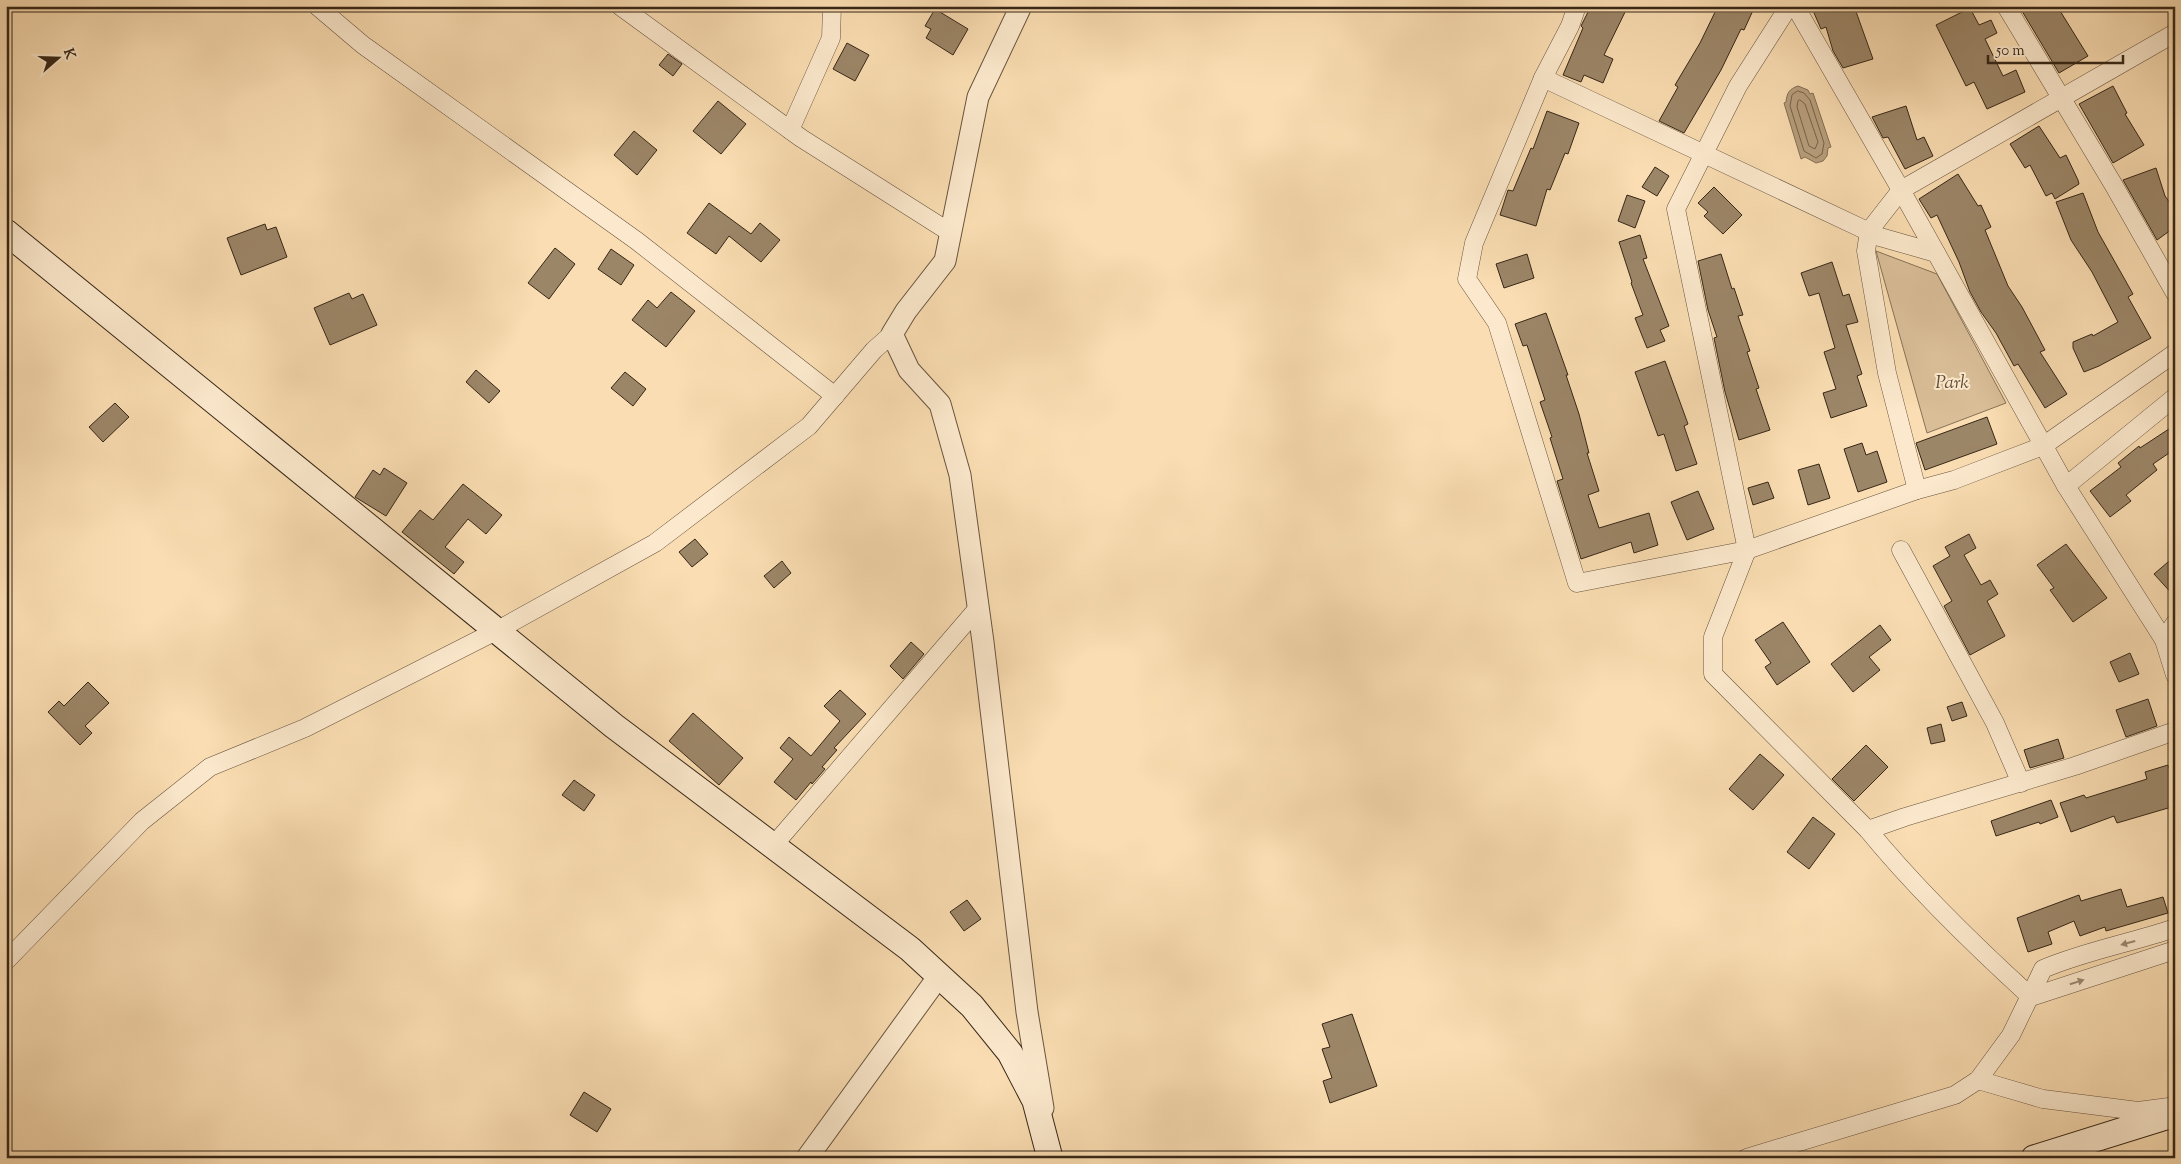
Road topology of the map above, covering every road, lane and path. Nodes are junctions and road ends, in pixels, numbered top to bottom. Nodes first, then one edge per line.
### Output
1 (317, 6) edge
2 (620, 6) edge
3 (833, 6) edge
4 (1021, 6) edge
5 (1577, 6) edge
6 (1789, 6) edge
7 (1795, 6) edge
8 (2006, 6) edge
9 (2175, 33) edge
10 (1543, 78) junction
11 (2061, 98) junction
12 (790, 130) junction
13 (1704, 155) junction
14 (1901, 190) junction
15 (1869, 231) junction
16 (6, 232) edge
17 (951, 233) junction
18 (1936, 253) junction
19 (2175, 293) edge
20 (892, 334) junction
21 (2175, 353) edge
22 (835, 396) junction
23 (2175, 397) edge
24 (2043, 446) junction
25 (2066, 486) junction
26 (1916, 490) junction
27 (1747, 550) junction
28 (1901, 550) dead end
29 (978, 608) junction
30 (2175, 623) edge
31 (496, 631) junction
32 (2164, 640) junction
33 (2175, 675) edge
34 (2175, 731) edge
35 (2021, 783) junction
36 (1868, 830) junction
37 (773, 846) junction
38 (2175, 928) edge
39 (2175, 950) edge
40 (6, 961) edge
41 (939, 976) junction
42 (2031, 997) junction
43 (1978, 1080) junction
44 (2175, 1107) edge
45 (2175, 1114) edge
46 (807, 1158) edge
47 (1051, 1158) edge
48 (1746, 1158) edge
49 (2034, 1158) edge

1 - 22 street
2 - 12 street
3 - 12 street
4 - 17 street
5 - 10 street
6 - 13 street
7 - 14 street
8 - 11 street
9 - 11 street
10 - 13 street
10 - 27 street
11 - 14 street
11 - 19 street
12 - 17 street
13 - 15 street
13 - 27 street
14 - 15 street
14 - 18 street
15 - 18 street
15 - 26 street
16 - 31 main road
17 - 20 street
18 - 24 street
20 - 22 street
20 - 29 street
21 - 24 street
22 - 31 street
23 - 25 street
24 - 25 street
24 - 26 street
25 - 32 street
26 - 27 street
27 - 36 street
28 - 35 street
29 - 37 street
29 - 47 street
30 - 32 street
31 - 37 main road
31 - 40 street
32 - 33 street
34 - 35 street
35 - 36 street
36 - 42 street
37 - 41 main road
38 -> 42 street
42 -> 39 street
41 - 46 street
41 - 47 main road
42 - 43 street
43 - 44 street
43 - 48 street
45 - 49 main road

